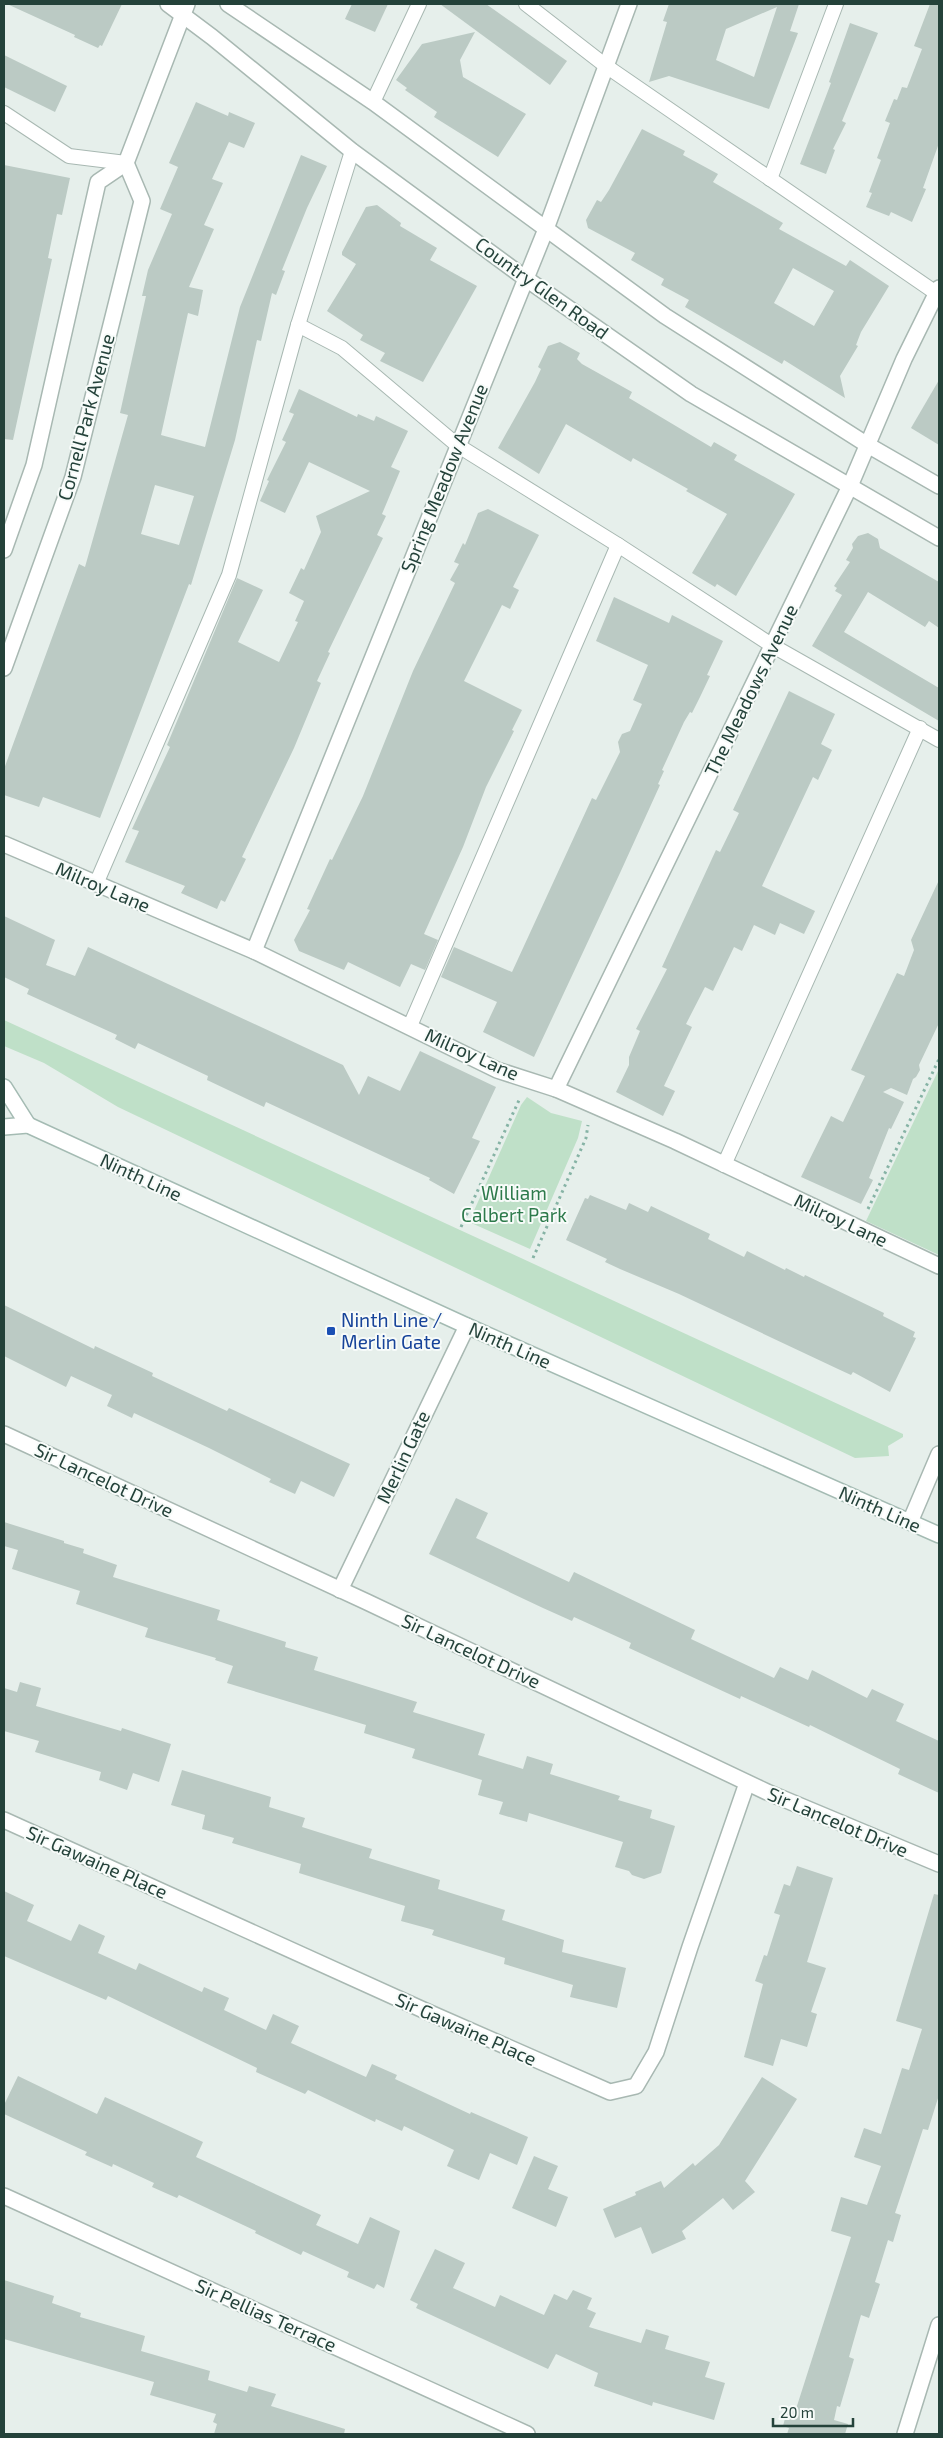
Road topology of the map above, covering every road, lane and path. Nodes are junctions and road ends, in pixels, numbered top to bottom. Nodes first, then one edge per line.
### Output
1 (168, 4) edge
2 (228, 4) edge
3 (419, 4) edge
4 (526, 4) edge
5 (629, 4) edge
6 (836, 4) edge
7 (185, 9) edge
8 (606, 66) junction
9 (373, 102) junction
10 (4, 113) edge
11 (352, 151) junction
12 (126, 163) junction
13 (770, 179) junction
14 (546, 229) junction
15 (525, 278) junction
16 (938, 292) edge
17 (298, 325) junction
18 (866, 444) junction
19 (457, 445) junction
20 (850, 486) junction
21 (939, 486) edge
22 (939, 538) edge
23 (618, 545) junction
24 (4, 550) edge
25 (772, 646) junction
26 (4, 668) edge
27 (920, 728) junction
28 (939, 740) edge
29 (4, 844) edge
30 (96, 884) junction
31 (254, 951) junction
32 (410, 1026) junction
33 (939, 1059) edge
34 (530, 1080) junction
35 (4, 1087) edge
36 (556, 1089) junction
37 (591, 1104) junction
38 (28, 1124) junction
39 (4, 1126) edge
40 (724, 1165) junction
41 (461, 1227) dead end
42 (859, 1227) junction
43 (533, 1258) dead end
44 (939, 1266) edge
45 (466, 1326) junction
46 (4, 1434) edge
47 (939, 1454) edge
48 (910, 1522) junction
49 (939, 1535) edge
50 (340, 1590) junction
51 (747, 1782) junction
52 (4, 1820) edge
53 (939, 1864) edge
54 (4, 2196) edge
55 (939, 2325) edge
56 (527, 2434) edge
57 (905, 2434) edge

1 - 7 street, Country Glen Road
2 - 9 street
3 - 9 lane
4 - 8 lane
5 - 8 street, Spring Meadow Avenue
6 - 13 lane
7 - 11 street, Country Glen Road
7 - 12 street
8 - 13 lane
8 - 14 street, Spring Meadow Avenue
9 - 14 street
10 - 12 lane
11 - 15 street, Country Glen Road
11 - 17 lane
12 - 24 street, Cornell Park Avenue
12 - 26 street, Cornell Park Avenue
13 - 16 lane
14 - 15 street, Spring Meadow Avenue
14 - 18 street
15 - 19 street, Spring Meadow Avenue
15 - 20 street, Country Glen Road
16 - 18 street, The Meadows Avenue
17 - 19 lane
17 - 30 lane
18 - 20 street, The Meadows Avenue
18 - 21 street
19 - 23 lane
19 - 31 street, Spring Meadow Avenue
20 - 22 street, Country Glen Road
20 - 25 street, The Meadows Avenue
23 - 25 lane
23 - 32 lane
25 - 27 lane
25 - 36 street, The Meadows Avenue
27 - 28 lane
27 - 40 lane
29 - 30 street, Milroy Lane
30 - 31 street, Milroy Lane
31 - 32 street, Milroy Lane
32 - 34 street, Milroy Lane
33 - 42 path
34 - 36 street, Milroy Lane
34 - 41 path
35 - 38 street
36 - 37 street, Milroy Lane
37 - 40 street, Milroy Lane
37 - 43 path
38 - 39 street, Ninth Line
38 - 45 street, Ninth Line
40 - 42 street, Milroy Lane
42 - 44 street, Milroy Lane
45 - 48 street, Ninth Line
45 - 50 street, Merlin Gate
46 - 50 street, Sir Lancelot Drive
47 - 48 street
48 - 49 street, Ninth Line
50 - 51 street, Sir Lancelot Drive
51 - 52 street, Sir Gawaine Place
51 - 53 street, Sir Lancelot Drive
54 - 56 street, Sir Pellias Terrace
55 - 57 street

